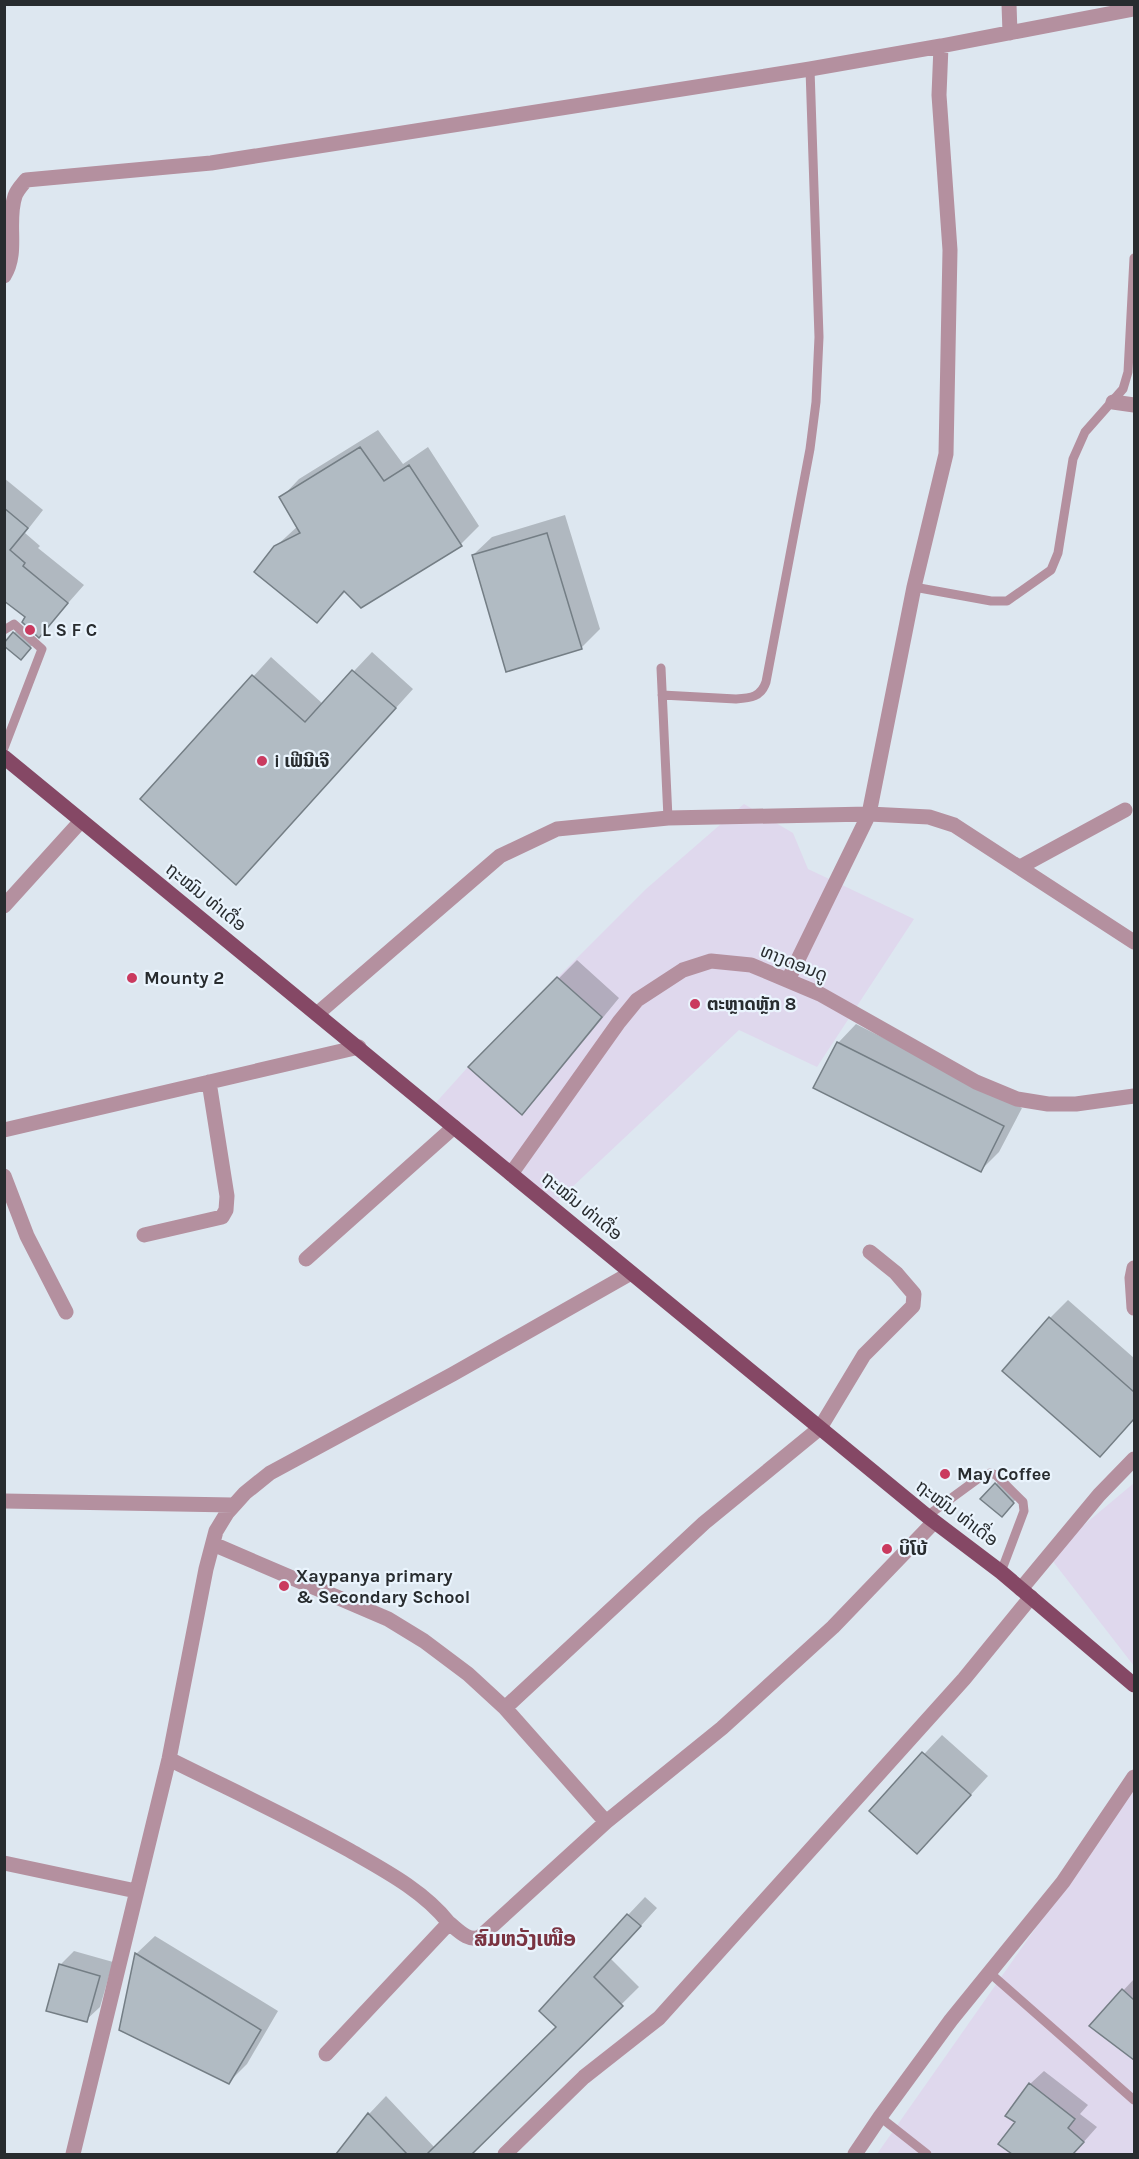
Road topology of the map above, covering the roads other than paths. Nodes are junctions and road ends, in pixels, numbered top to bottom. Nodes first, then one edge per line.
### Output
1 (1009, 4) edge
2 (1134, 9) edge
3 (1010, 33) junction
4 (941, 46) junction
5 (810, 69) junction
6 (1134, 258) edge
7 (4, 276) edge
8 (1113, 402) junction
9 (1134, 405) edge
10 (914, 587) junction
11 (4, 630) edge
12 (661, 668) dead end
13 (662, 695) junction
14 (4, 748) edge
15 (4, 757) edge
16 (1125, 810) dead end
17 (869, 814) junction
18 (668, 818) junction
19 (81, 821) junction
20 (1020, 867) junction
21 (4, 906) edge
22 (1134, 942) edge
23 (788, 980) junction
24 (317, 1014) junction
25 (359, 1047) junction
26 (209, 1082) junction
27 (1134, 1096) edge
28 (454, 1127) junction
29 (4, 1130) edge
30 (511, 1174) junction
31 (4, 1176) edge
32 (144, 1235) dead end
33 (870, 1252) dead end
34 (306, 1259) dead end
35 (1134, 1268) edge
36 (631, 1273) junction
37 (1134, 1308) edge
38 (66, 1312) dead end
39 (820, 1428) junction
40 (1134, 1459) edge
41 (4, 1502) edge
42 (233, 1505) junction
43 (930, 1519) junction
44 (213, 1544) junction
45 (1002, 1572) junction
46 (1026, 1593) junction
47 (1134, 1685) edge
48 (505, 1708) junction
49 (169, 1759) junction
50 (1134, 1777) edge
51 (606, 1822) junction
52 (4, 1863) edge
53 (136, 1891) junction
54 (449, 1923) junction
55 (990, 1973) junction
56 (326, 2054) dead end
57 (1134, 2100) edge
58 (880, 2116) junction
59 (73, 2154) edge
60 (505, 2154) edge
61 (855, 2154) edge
62 (927, 2154) edge

1 - 3 street
2 - 3 street
3 - 4 street
4 - 5 street
4 - 10 street
5 - 7 street
5 - 13 lane
6 - 8 lane
8 - 9 street
8 - 10 lane
10 - 17 street
11 - 14 lane
12 - 13 lane
13 - 18 lane
15 - 19 main road, ຖະໝົນ ທ່າເດື່ອ
16 - 20 street
17 - 18 street
17 - 20 street
17 - 23 street
18 - 24 street
19 - 21 street
19 - 24 main road, ຖະໝົນ ທ່າເດື່ອ
20 - 22 street
23 - 27 street, ທາງດອນດູ
23 - 30 street, ທາງດອນດູ
24 - 25 main road, ຖະໝົນ ທ່າເດື່ອ
25 - 26 street
25 - 28 main road, ຖະໝົນ ທ່າເດື່ອ
26 - 29 street
26 - 32 street
28 - 30 main road, ຖະໝົນ ທ່າເດື່ອ
28 - 34 street
30 - 36 main road, ຖະໝົນ ທ່າເດື່ອ
31 - 38 street
33 - 39 street
35 - 37 street
36 - 39 main road, ຖະໝົນ ທ່າເດື່ອ
36 - 42 street
39 - 43 main road, ຖະໝົນ ທ່າເດື່ອ
39 - 48 street
40 - 46 street
41 - 42 street
42 - 44 street
43 - 45 main road, ຖະໝົນ ທ່າເດື່ອ
43 - 45 lane
43 - 51 street
44 - 48 street
44 - 49 street
45 - 46 main road, ຖະໝົນ ທ່າເດື່ອ
46 - 47 main road, ຖະໝົນ ທ່າເດື່ອ
46 - 60 street
48 - 51 street
49 - 53 street
49 - 54 street
50 - 55 street
51 - 54 street
52 - 53 street
53 - 59 street
54 - 56 street
55 - 57 lane
55 - 58 street
58 - 61 street
58 - 62 lane

